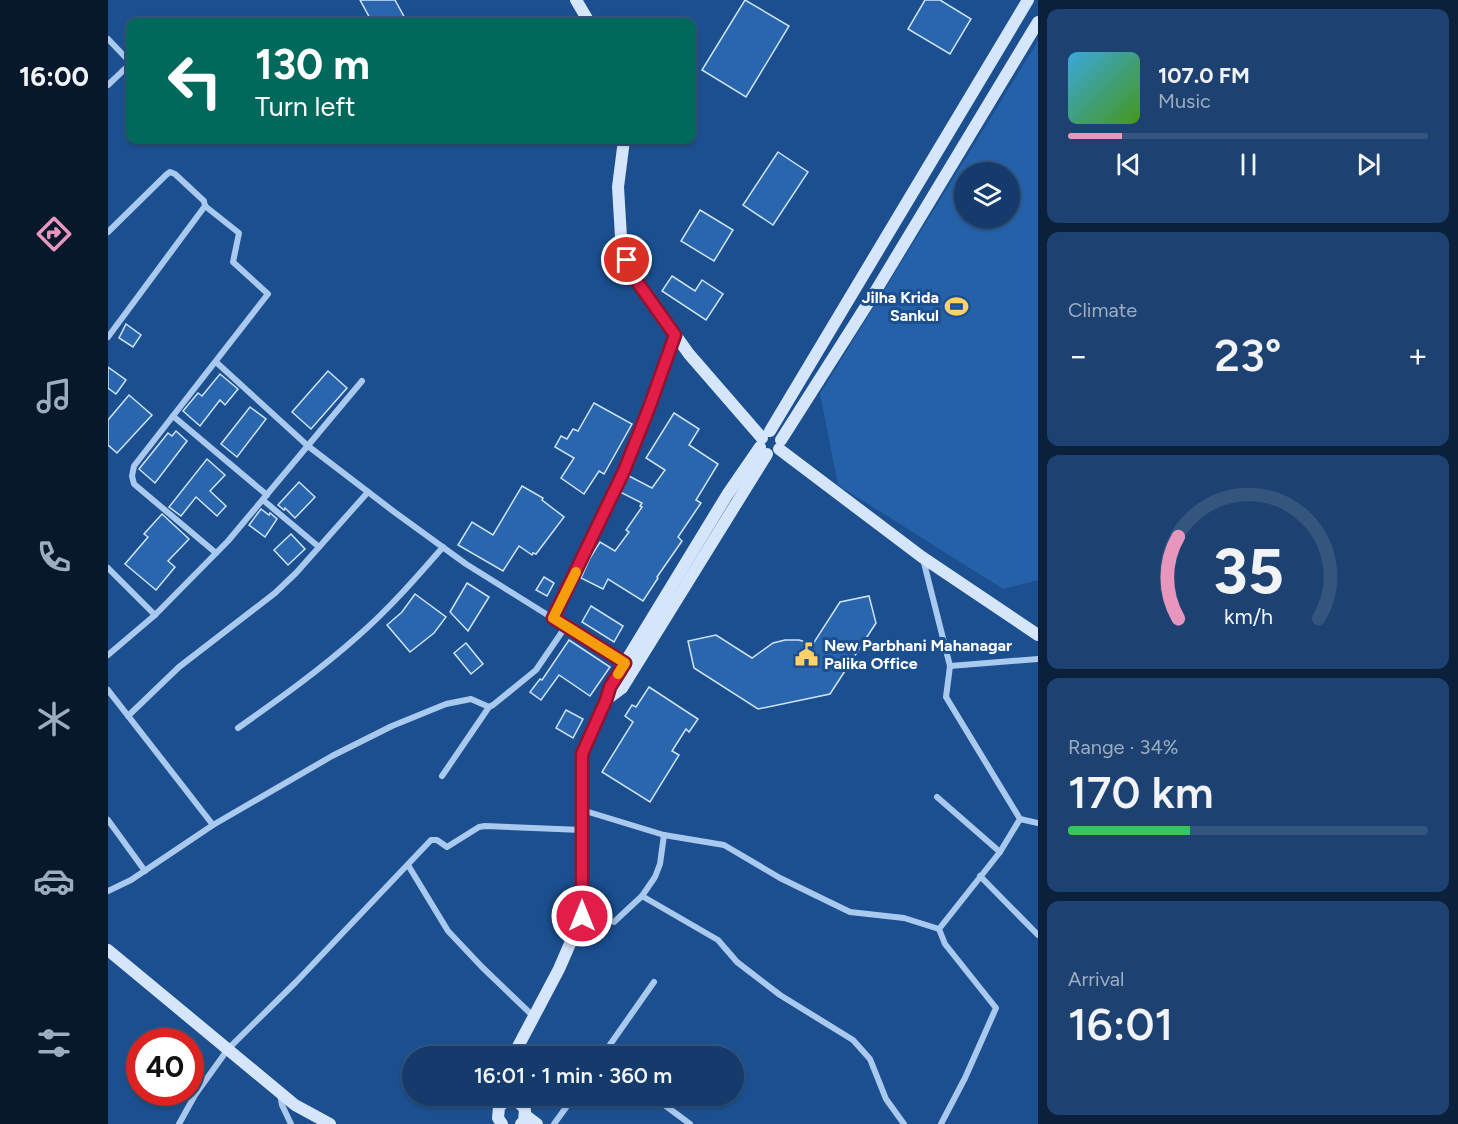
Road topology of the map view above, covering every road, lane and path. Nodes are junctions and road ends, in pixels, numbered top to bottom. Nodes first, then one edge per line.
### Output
1 (576, 0) edge
2 (1028, 0) edge
3 (587, 18) edge
4 (1038, 22) edge
5 (108, 39) edge
6 (126, 58) edge
7 (126, 68) edge
8 (985, 72) junction
9 (1002, 82) junction
10 (108, 85) edge
11 (623, 144) edge
12 (205, 206) junction
13 (108, 232) edge
14 (675, 335) junction
15 (108, 338) edge
16 (216, 362) junction
17 (362, 381) dead end
18 (173, 416) junction
19 (765, 443) junction
20 (780, 444) junction
21 (308, 446) junction
22 (368, 492) junction
23 (265, 498) junction
24 (319, 547) junction
25 (443, 547) junction
26 (216, 553) junction
27 (922, 557) junction
28 (108, 568) edge
29 (155, 615) junction
30 (553, 618) junction
31 (566, 626) junction
32 (1038, 635) edge
33 (108, 655) edge
34 (1038, 659) edge
35 (629, 666) junction
36 (950, 666) junction
37 (108, 690) edge
38 (489, 707) junction
39 (129, 716) junction
40 (238, 728) dead end
41 (442, 776) dead end
42 (937, 797) dead end
43 (582, 810) junction
44 (1020, 819) junction
45 (108, 820) edge
46 (1038, 823) edge
47 (213, 825) junction
48 (582, 830) junction
49 (664, 835) junction
50 (1000, 852) junction
51 (408, 865) junction
52 (145, 871) junction
53 (980, 876) junction
54 (108, 891) edge
55 (642, 896) junction
56 (582, 912) junction
57 (939, 929) junction
58 (1038, 935) edge
59 (108, 950) edge
60 (654, 982) dead end
61 (534, 1017) junction
62 (518, 1046) edge
63 (609, 1046) edge
64 (228, 1049) junction
65 (280, 1092) junction
66 (501, 1106) edge
67 (522, 1106) edge
68 (566, 1106) edge
69 (666, 1106) edge
70 (523, 1120) edge
71 (179, 1124) edge
72 (291, 1124) edge
73 (330, 1124) edge
74 (501, 1124) edge
75 (537, 1124) edge
76 (554, 1124) edge
77 (690, 1124) edge
78 (904, 1124) edge
79 (941, 1124) edge

1 - 3 street
2 - 8 street
4 - 9 street
5 - 6 street
7 - 10 street
8 - 9 street
8 - 19 street
9 - 20 street
11 - 14 street
12 - 13 street
12 - 15 street
12 - 16 street
14 - 19 street
14 - 30 street
16 - 18 street
16 - 21 street
17 - 21 street
18 - 23 street
18 - 26 street
19 - 20 street
19 - 20 street
19 - 35 street
20 - 27 street
21 - 22 street
21 - 23 street
22 - 24 street
22 - 25 street
23 - 24 street
23 - 26 street
24 - 39 street
25 - 30 street
25 - 40 street
26 - 29 street
27 - 32 street
27 - 36 street
28 - 29 street
29 - 33 street
30 - 31 street
31 - 35 street
31 - 38 street
34 - 36 street
35 - 43 street
36 - 44 street
37 - 39 street
38 - 41 street
38 - 47 street
39 - 47 street
42 - 50 street
43 - 48 street
43 - 49 street
44 - 46 street
44 - 50 street
45 - 52 street
47 - 52 street
48 - 51 street
48 - 56 street
49 - 55 street
49 - 57 street
50 - 53 street
51 - 61 street
51 - 64 street
52 - 54 street
53 - 57 street
53 - 58 street
55 - 56 street
55 - 78 street
56 - 61 street
57 - 79 street
59 - 64 street
60 - 63 street
61 - 62 street
64 - 65 street
64 - 71 street
65 - 72 street
65 - 73 street
66 - 74 street
67 - 70 street
68 - 76 street
69 - 77 street
70 - 75 street

